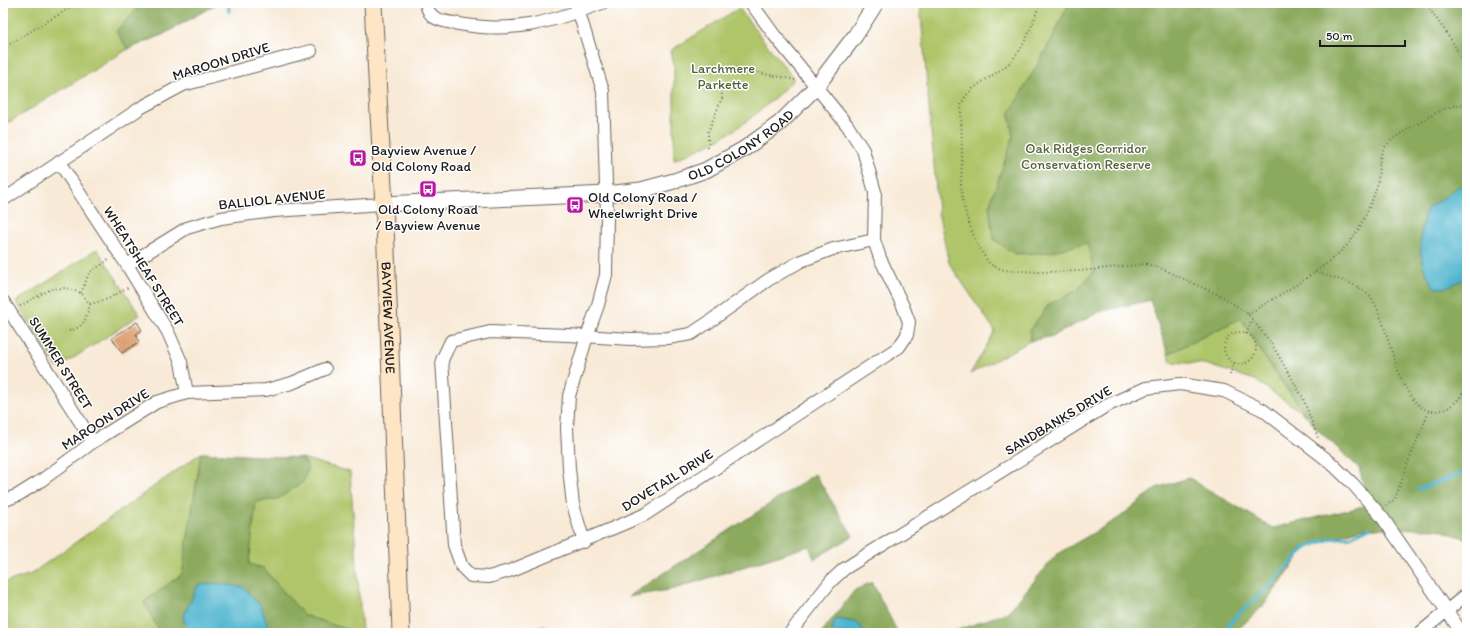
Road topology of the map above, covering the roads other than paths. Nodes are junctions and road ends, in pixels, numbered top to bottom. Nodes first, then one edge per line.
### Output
1 (373, 3) edge
2 (426, 3) edge
3 (602, 3) edge
4 (751, 3) edge
5 (876, 3) edge
6 (577, 7) edge
7 (311, 51) dead end
8 (816, 87) junction
9 (60, 162) junction
10 (607, 194) junction
11 (3, 200) edge
12 (384, 204) junction
13 (874, 240) junction
14 (127, 265) junction
15 (3, 301) edge
16 (587, 336) junction
17 (325, 369) dead end
18 (187, 393) junction
19 (93, 442) junction
20 (3, 501) edge
21 (584, 542) junction
22 (1467, 594) edge
23 (1447, 611) junction
24 (401, 633) edge
25 (790, 633) edge
26 (1420, 633) edge
27 (1462, 633) edge

1 - 12 main road, BAYVIEW AVENUE
2 - 6 street
3 - 6 street
4 - 8 street, DOVETAIL DRIVE
5 - 8 street, OLD COLONY ROAD
6 - 10 street
7 - 9 street, MAROON DRIVE
8 - 10 street, OLD COLONY ROAD
8 - 13 street, DOVETAIL DRIVE
9 - 11 street, MAROON DRIVE
9 - 14 street, WHEATSHEAF STREET
10 - 12 street, OLD COLONY ROAD
10 - 16 street
12 - 14 street, BALLIOL AVENUE
12 - 24 main road, BAYVIEW AVENUE
13 - 16 street
13 - 21 street, DOVETAIL DRIVE
14 - 18 street, WHEATSHEAF STREET
15 - 19 street, SUMMER STREET
16 - 21 street
16 - 21 street, DOVETAIL DRIVE
17 - 18 street, MAROON DRIVE
18 - 19 street, MAROON DRIVE
19 - 20 street, MAROON DRIVE
22 - 23 street
23 - 25 street, SANDBANKS DRIVE
23 - 26 street
23 - 27 street, SANDBANKS DRIVE

